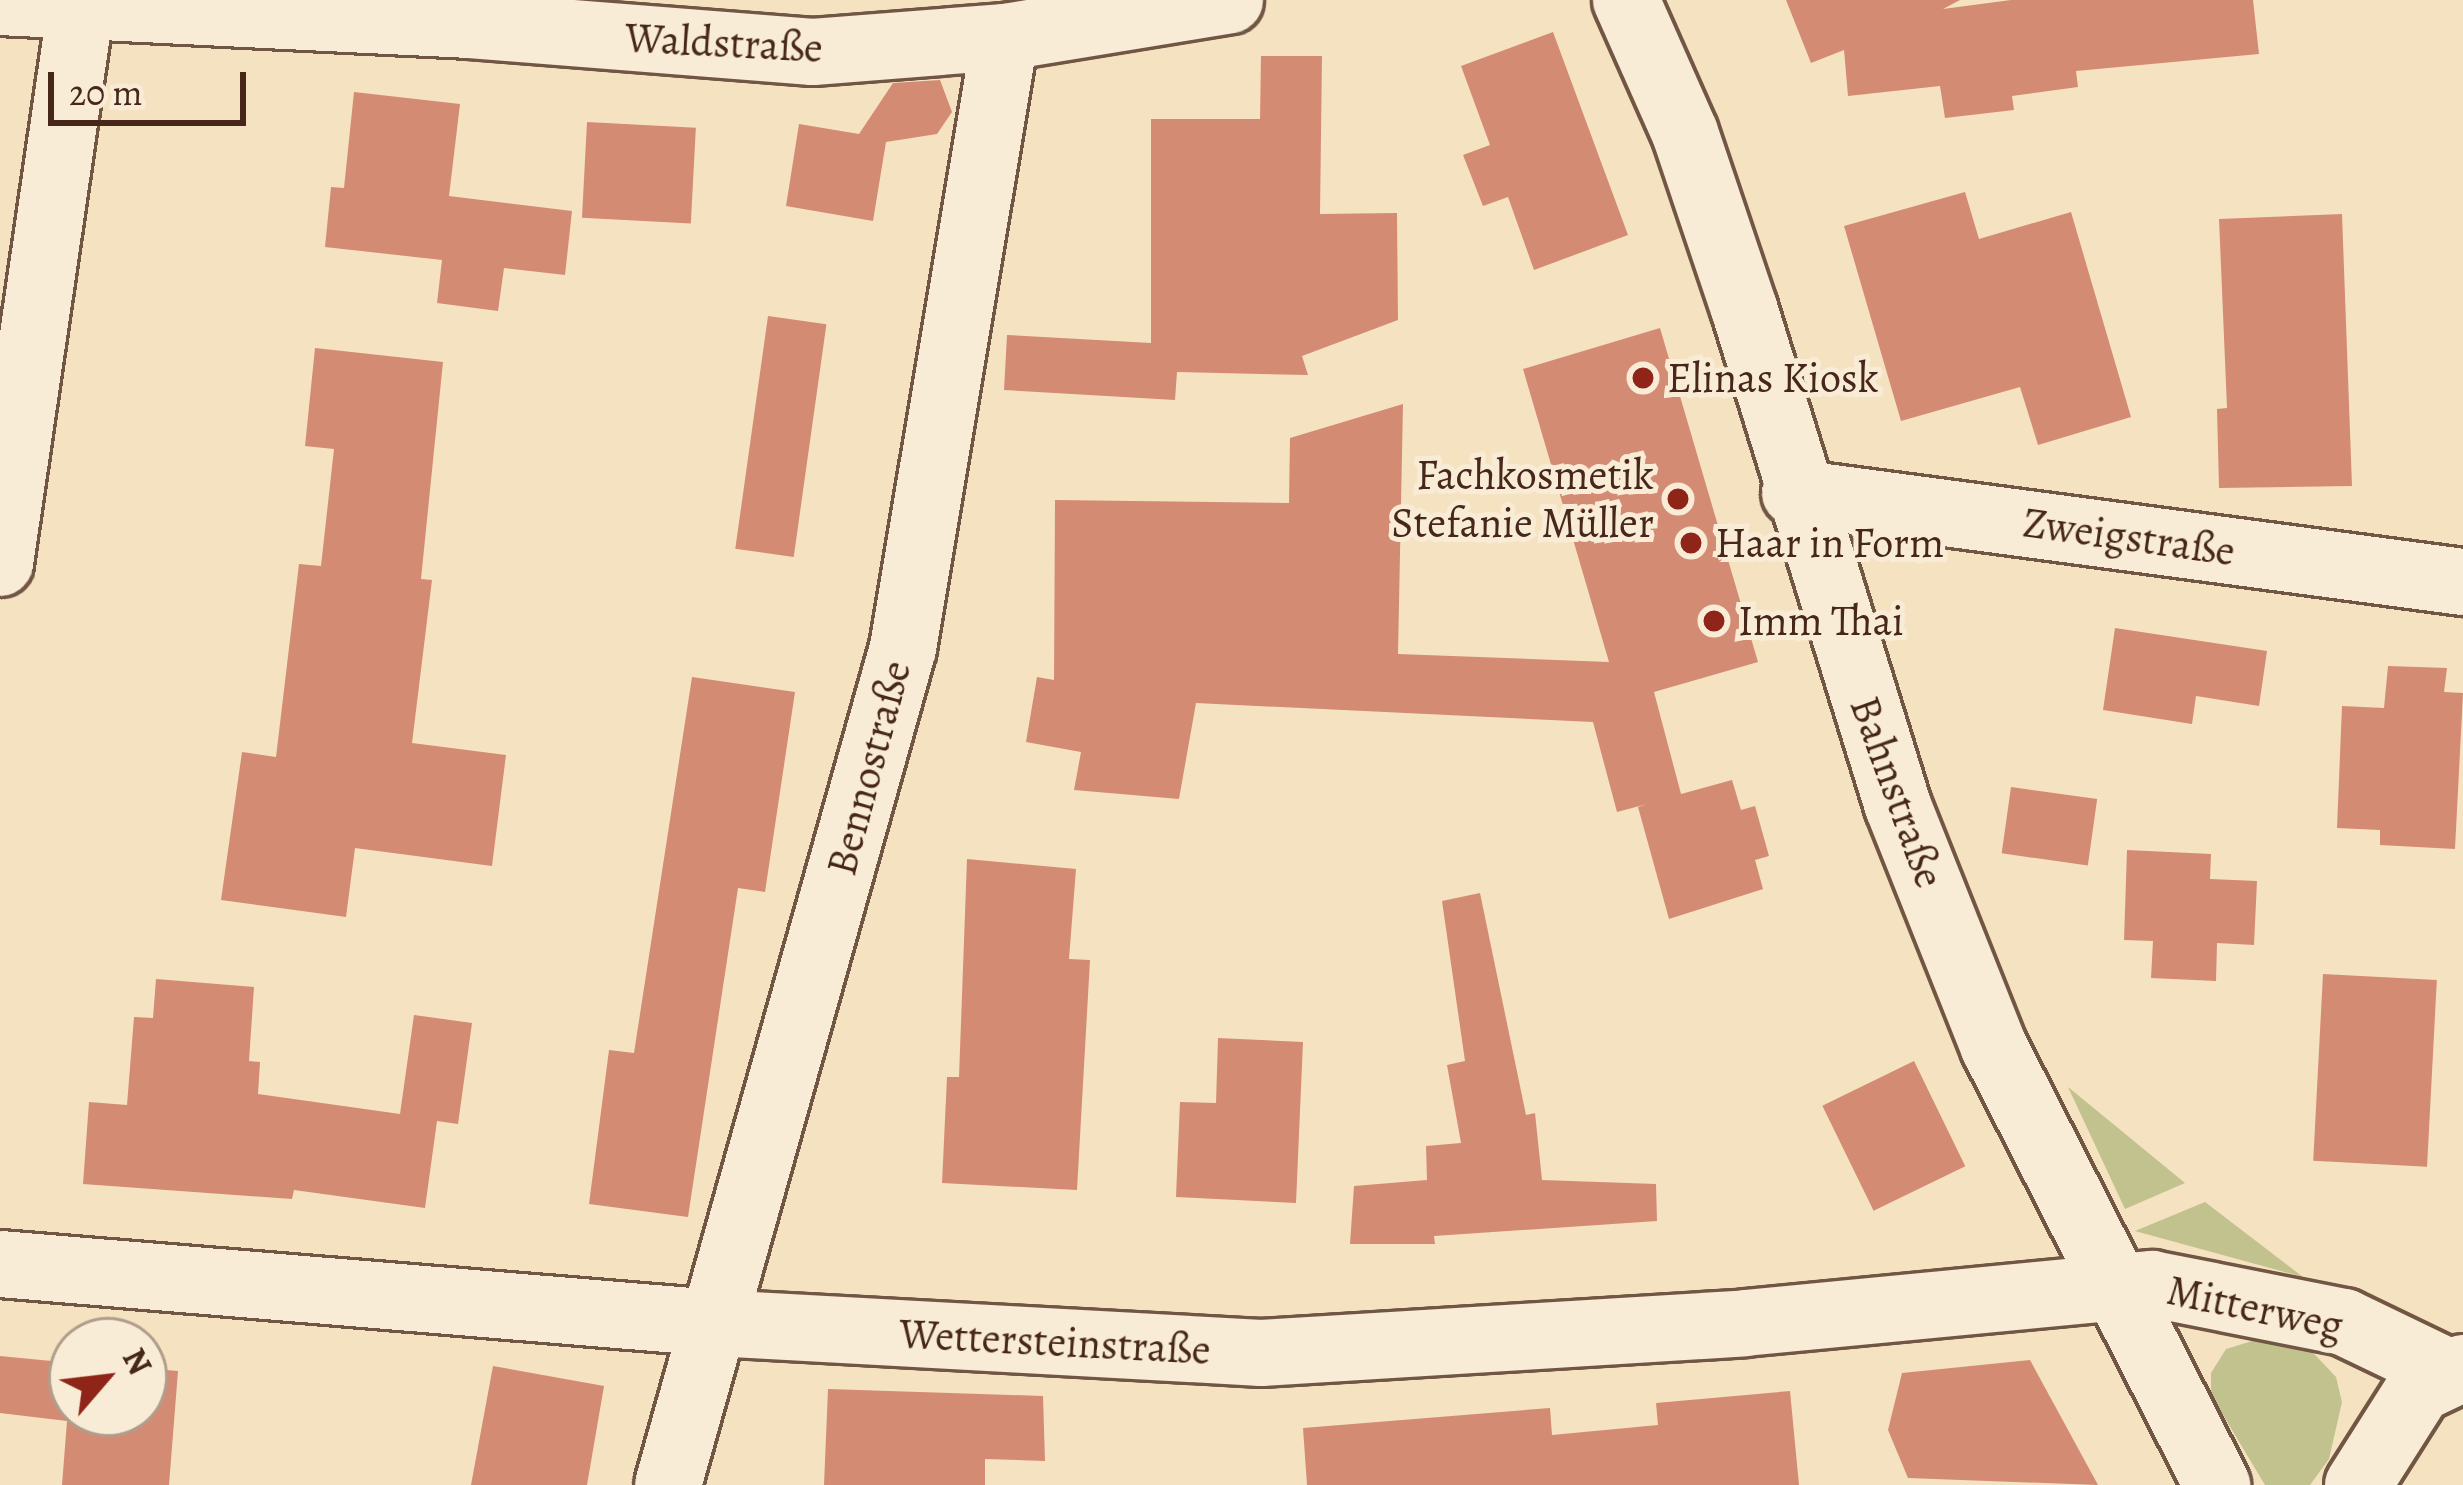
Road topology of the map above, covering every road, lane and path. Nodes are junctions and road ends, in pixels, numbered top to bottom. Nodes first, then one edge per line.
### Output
1 (1229, 0) edge
2 (1627, 0) edge
3 (0, 2) edge
4 (80, 6) junction
5 (1006, 37) junction
6 (1796, 493) junction
7 (0, 563) edge
8 (2463, 582) edge
9 (0, 1264) edge
10 (2110, 1284) junction
11 (715, 1323) junction
12 (2455, 1370) edge
13 (668, 1485) edge
14 (2217, 1485) edge
15 (2358, 1485) edge

1 - 5 street, Waldstraße
2 - 6 street, Bahnstraße
3 - 4 street, Waldstraße
4 - 5 street, Waldstraße
4 - 7 street
5 - 11 street, Bennostraße
6 - 8 street, Zweigstraße
6 - 10 street, Bahnstraße
9 - 11 street, Wettersteinstraße
10 - 11 street, Wettersteinstraße
10 - 12 street, Mitterweg
10 - 14 street, Bahnstraße
11 - 13 street, Bennostraße
12 - 15 street

